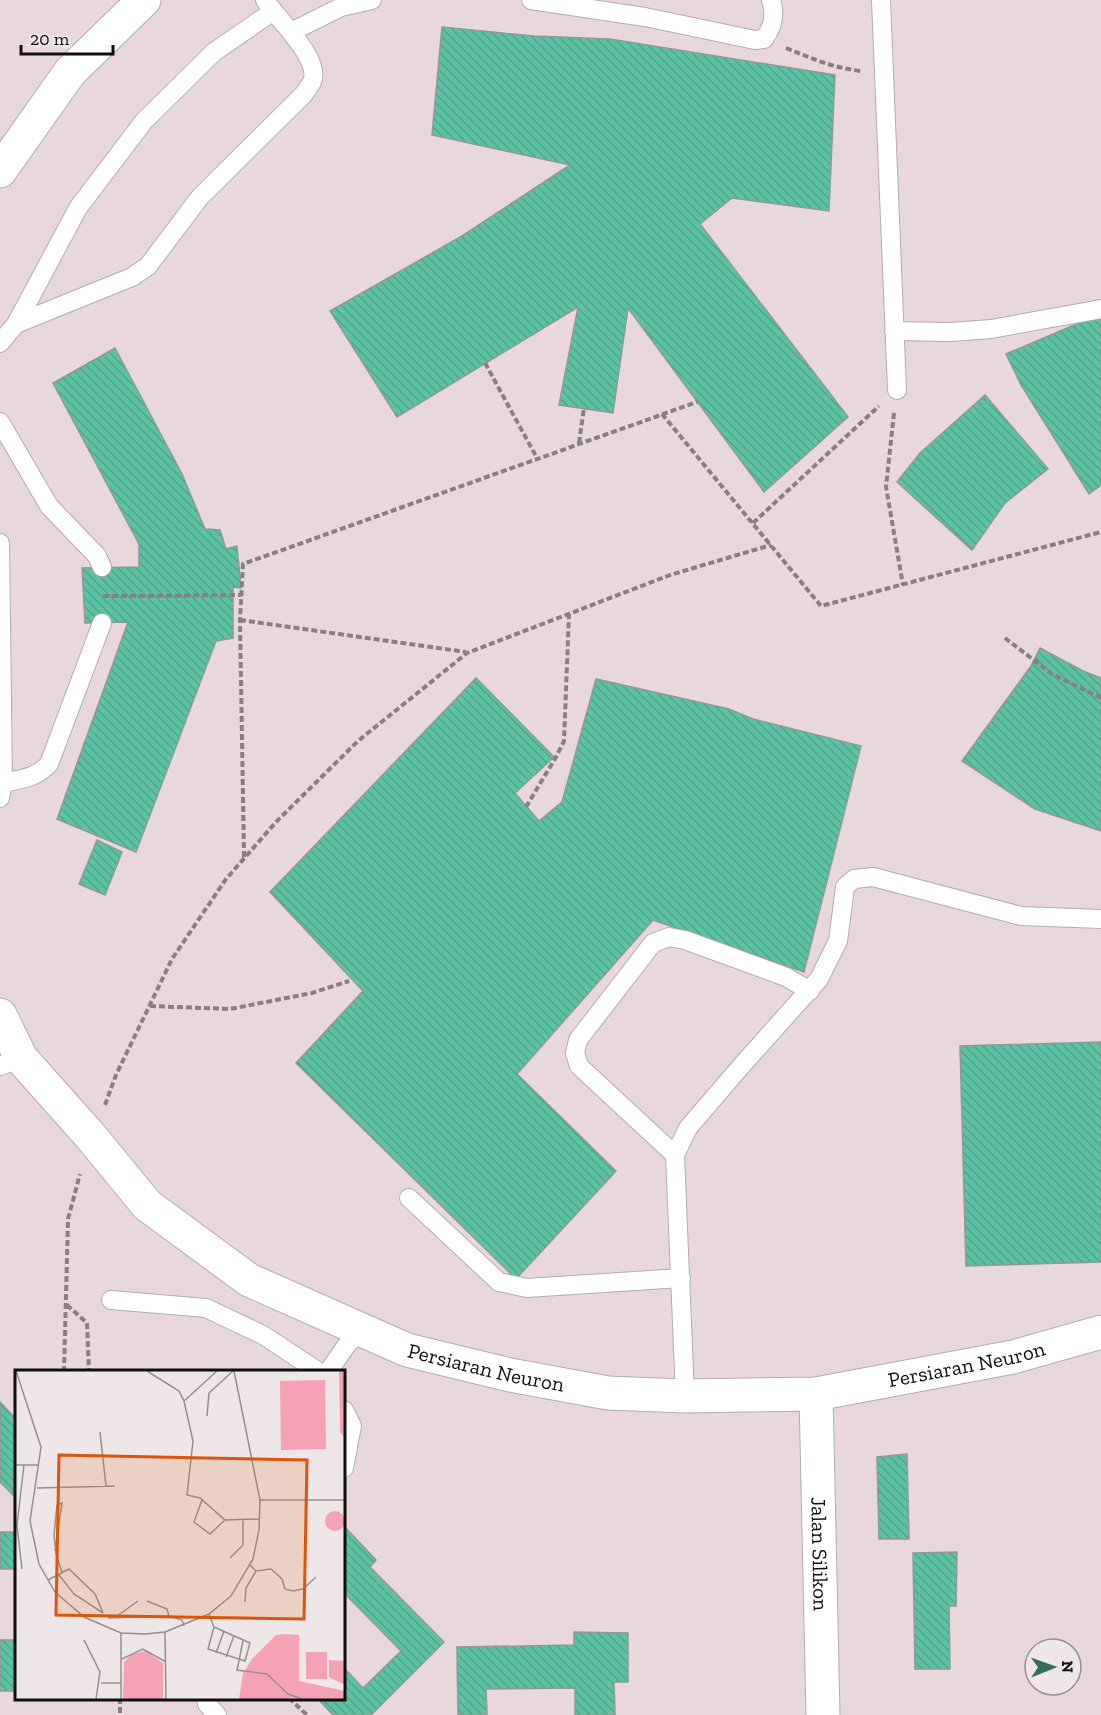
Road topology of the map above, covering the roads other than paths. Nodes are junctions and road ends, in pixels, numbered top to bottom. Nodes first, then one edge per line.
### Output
1 (144, 0) edge
2 (372, 0) edge
3 (531, 0) edge
4 (771, 0) edge
5 (881, 0) edge
6 (269, 6) edge
7 (291, 32) junction
8 (0, 171) edge
9 (1101, 309) edge
10 (16, 324) junction
11 (894, 331) junction
12 (0, 343) edge
13 (897, 390) road end
14 (0, 423) edge
15 (0, 543) edge
16 (102, 567) dead end
17 (102, 623) dead end
18 (2, 791) edge
19 (1101, 919) edge
20 (810, 991) junction
21 (0, 1015) edge
22 (11, 1062) edge
23 (675, 1155) junction
24 (409, 1198) dead end
25 (681, 1278) junction
26 (111, 1300) dead end
27 (363, 1331) junction
28 (1101, 1332) edge
29 (317, 1370) edge
30 (329, 1370) edge
31 (816, 1395) junction
32 (686, 1396) junction
33 (345, 1412) edge
34 (345, 1463) edge
35 (206, 1700) edge
36 (217, 1715) edge
37 (823, 1715) edge

1 - 8 street
2 - 7 lane
3 - 4 lane
5 - 11 lane
6 - 7 lane
6 - 10 lane
7 - 10 lane
9 - 11 lane
10 - 12 lane
11 - 13 lane
14 - 16 lane
15 - 18 lane
17 - 18 lane
19 - 20 lane
20 - 23 lane
20 - 23 lane
21 - 22 street, Persiaran Neuron
22 - 27 street, Persiaran Neuron
23 - 25 lane
24 - 25 lane
25 - 32 lane
26 - 29 lane
27 - 30 lane
27 - 32 street, Persiaran Neuron
28 - 31 street, Persiaran Neuron
31 - 32 street, Persiaran Neuron
31 - 37 street, Jalan Silikon
33 - 34 lane
35 - 36 lane

